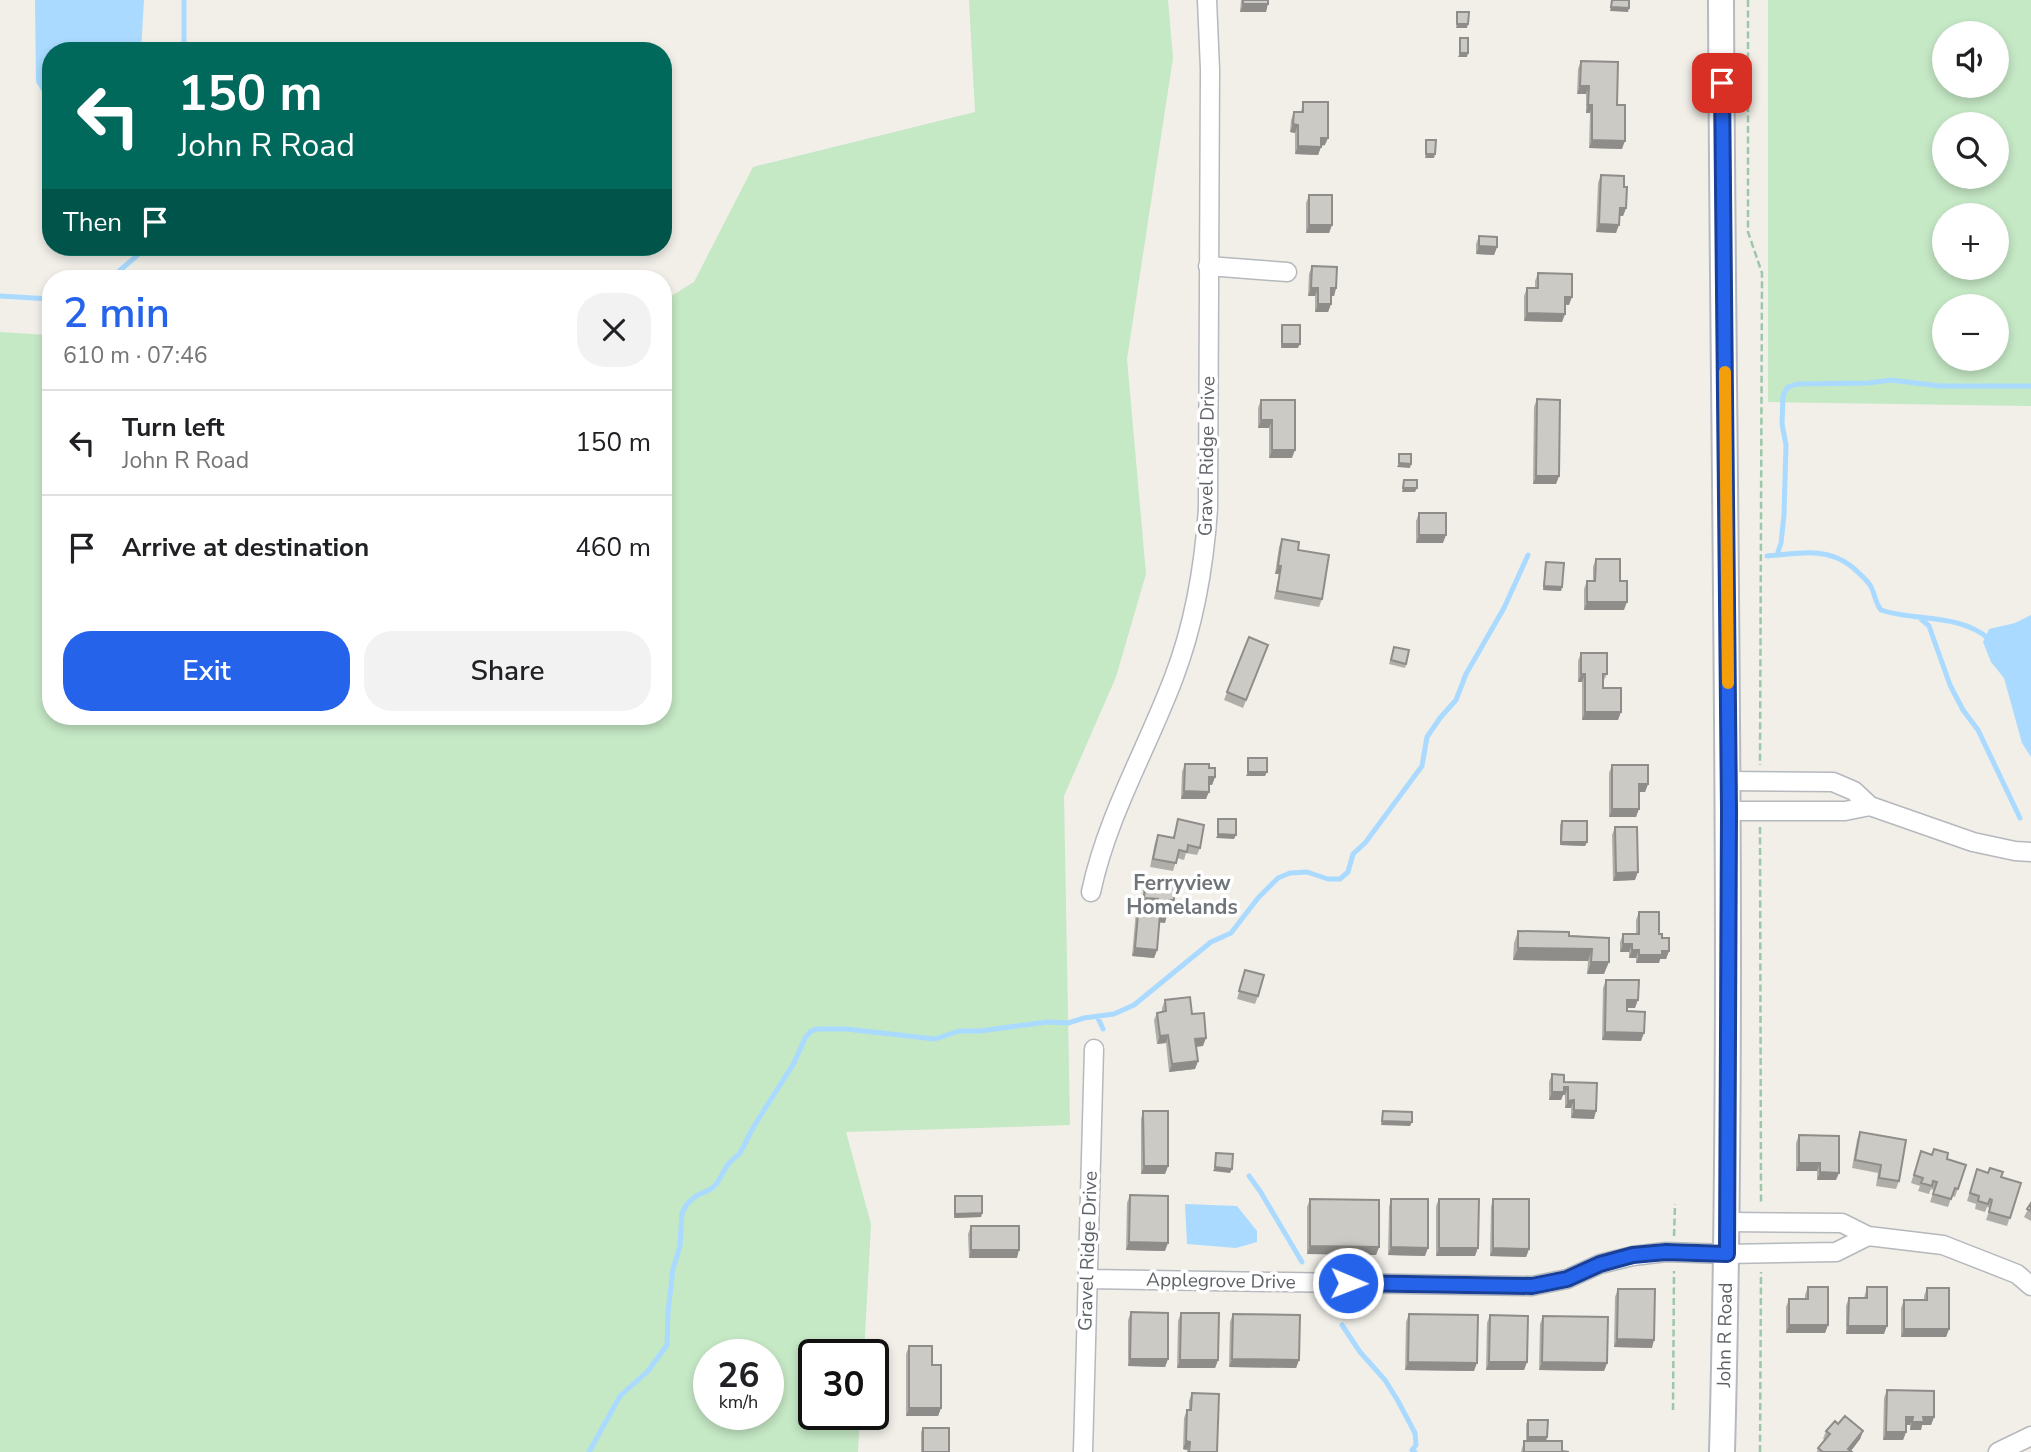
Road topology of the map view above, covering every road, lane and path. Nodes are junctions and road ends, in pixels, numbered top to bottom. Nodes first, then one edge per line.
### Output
1 (1207, 0) edge
2 (1721, 0) edge
3 (1748, 0) edge
4 (1208, 266) junction
5 (1287, 272) dead end
6 (1728, 781) junction
7 (1760, 781) junction
8 (1870, 806) junction
9 (1729, 811) junction
10 (1761, 811) junction
11 (2031, 852) edge
12 (1091, 892) dead end
13 (1094, 1049) dead end
14 (1675, 1204) dead end
15 (1728, 1222) junction
16 (1761, 1222) junction
17 (1868, 1236) junction
18 (1674, 1252) junction
19 (1727, 1254) junction
20 (1762, 1254) junction
21 (1087, 1279) junction
22 (2031, 1286) edge
23 (1673, 1410) dead end
24 (2031, 1436) edge
25 (1083, 1452) edge
26 (1722, 1452) edge
27 (1760, 1452) edge
28 (1998, 1452) edge

1 - 4 street, Gravel Ridge Drive
2 - 6 main road, John R Road
3 - 7 path
4 - 5 street
4 - 12 street, Gravel Ridge Drive
6 - 7 street
6 - 9 main road, John R Road
7 - 8 street
8 - 10 street
8 - 11 street
9 - 10 street
9 - 15 main road, John R Road
10 - 16 path
13 - 21 street, Gravel Ridge Drive
14 - 18 path
15 - 16 street
15 - 19 main road, John R Road
16 - 17 street
17 - 20 street, Applegrove Drive
17 - 22 street
18 - 19 street, Applegrove Drive
18 - 21 street, Applegrove Drive
18 - 23 path
19 - 20 street, Applegrove Drive
19 - 26 main road, John R Road
20 - 27 path
21 - 25 street, Gravel Ridge Drive
24 - 28 street

